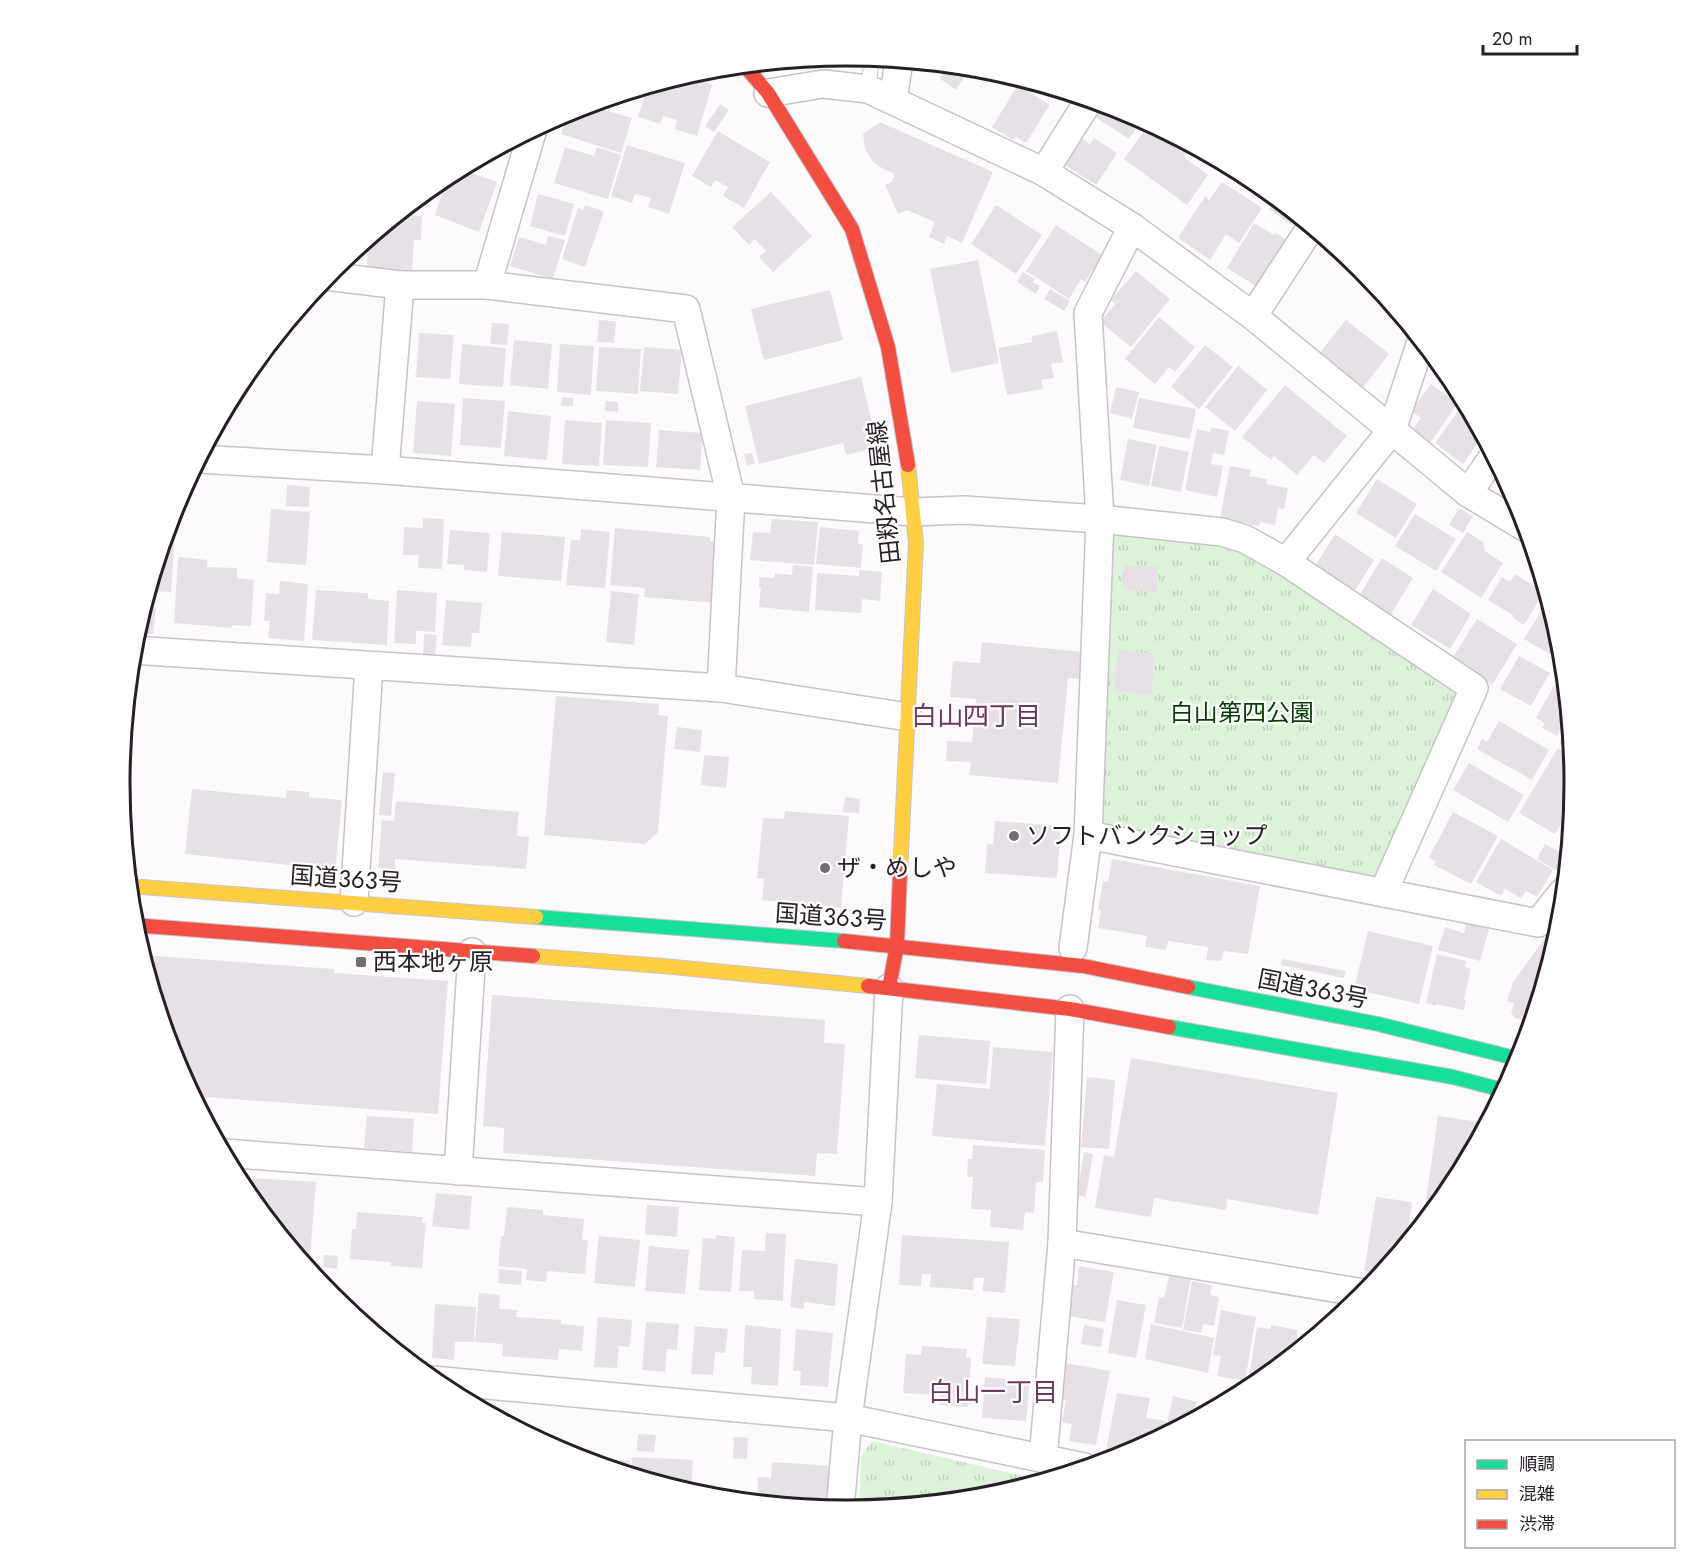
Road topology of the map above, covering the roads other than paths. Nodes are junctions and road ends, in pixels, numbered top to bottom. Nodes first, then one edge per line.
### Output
1 (871, 67) edge
2 (898, 68) edge
3 (750, 72) edge
4 (868, 89) junction
5 (768, 93) junction
6 (893, 100) junction
7 (1085, 107) edge
8 (530, 140) edge
9 (1044, 172) junction
10 (1132, 227) junction
11 (1307, 234) edge
12 (339, 278) edge
13 (400, 285) junction
14 (487, 285) junction
15 (1253, 316) junction
16 (1418, 351) edge
17 (1392, 430) junction
18 (207, 459) edge
19 (1489, 464) edge
20 (385, 470) junction
21 (1468, 493) junction
22 (731, 497) junction
23 (913, 512) junction
24 (1100, 519) junction
25 (1513, 520) edge
26 (1286, 562) junction
27 (142, 651) edge
28 (369, 666) junction
29 (722, 688) junction
30 (908, 717) junction
31 (1088, 836) junction
32 (137, 887) edge
33 (1383, 893) junction
34 (354, 902) junction
35 (1553, 905) edge
36 (144, 926) edge
37 (897, 945) junction
38 (1073, 948) dead end
39 (472, 952) junction
40 (889, 988) junction
41 (1070, 1009) junction
42 (1509, 1057) edge
43 (1495, 1088) edge
44 (233, 1154) edge
45 (458, 1171) junction
46 (878, 1202) junction
47 (1062, 1243) junction
48 (1352, 1291) edge
49 (453, 1382) edge
50 (848, 1418) junction
51 (1043, 1458) junction
52 (1070, 1464) edge
53 (841, 1500) edge

1 - 4 lane
2 - 6 street
3 - 5 main road, 田籾名古屋線
4 - 5 street
4 - 6 street
5 - 23 main road, 田籾名古屋線
6 - 9 street
7 - 9 street
8 - 14 street
9 - 10 street
10 - 15 street
10 - 24 street
11 - 15 street
12 - 13 street
13 - 14 street
13 - 20 street
14 - 22 street
15 - 17 street
16 - 17 street
17 - 21 street
17 - 26 street
18 - 20 street
19 - 21 street
20 - 22 street
21 - 25 street
22 - 23 street
22 - 29 street
23 - 24 street
23 - 30 main road, 田籾名古屋線
24 - 26 street
24 - 31 street
26 - 33 street
27 - 28 street
28 - 29 street
28 - 34 street
29 - 30 street
30 - 37 main road, 田籾名古屋線
31 - 33 street
31 - 38 street
32 - 34 main road, 国道363号
33 - 35 street
34 - 37 main road, 国道363号
36 - 39 main road
37 - 40 main road, 田籾名古屋線
37 - 42 main road, 国道363号
39 - 40 main road
39 - 45 street
40 - 41 main road
40 - 46 street
41 - 43 main road
41 - 47 street
44 - 45 street
45 - 46 street
46 - 50 street
47 - 48 street
47 - 51 street
49 - 50 street
50 - 51 street
50 - 53 street
51 - 52 street

